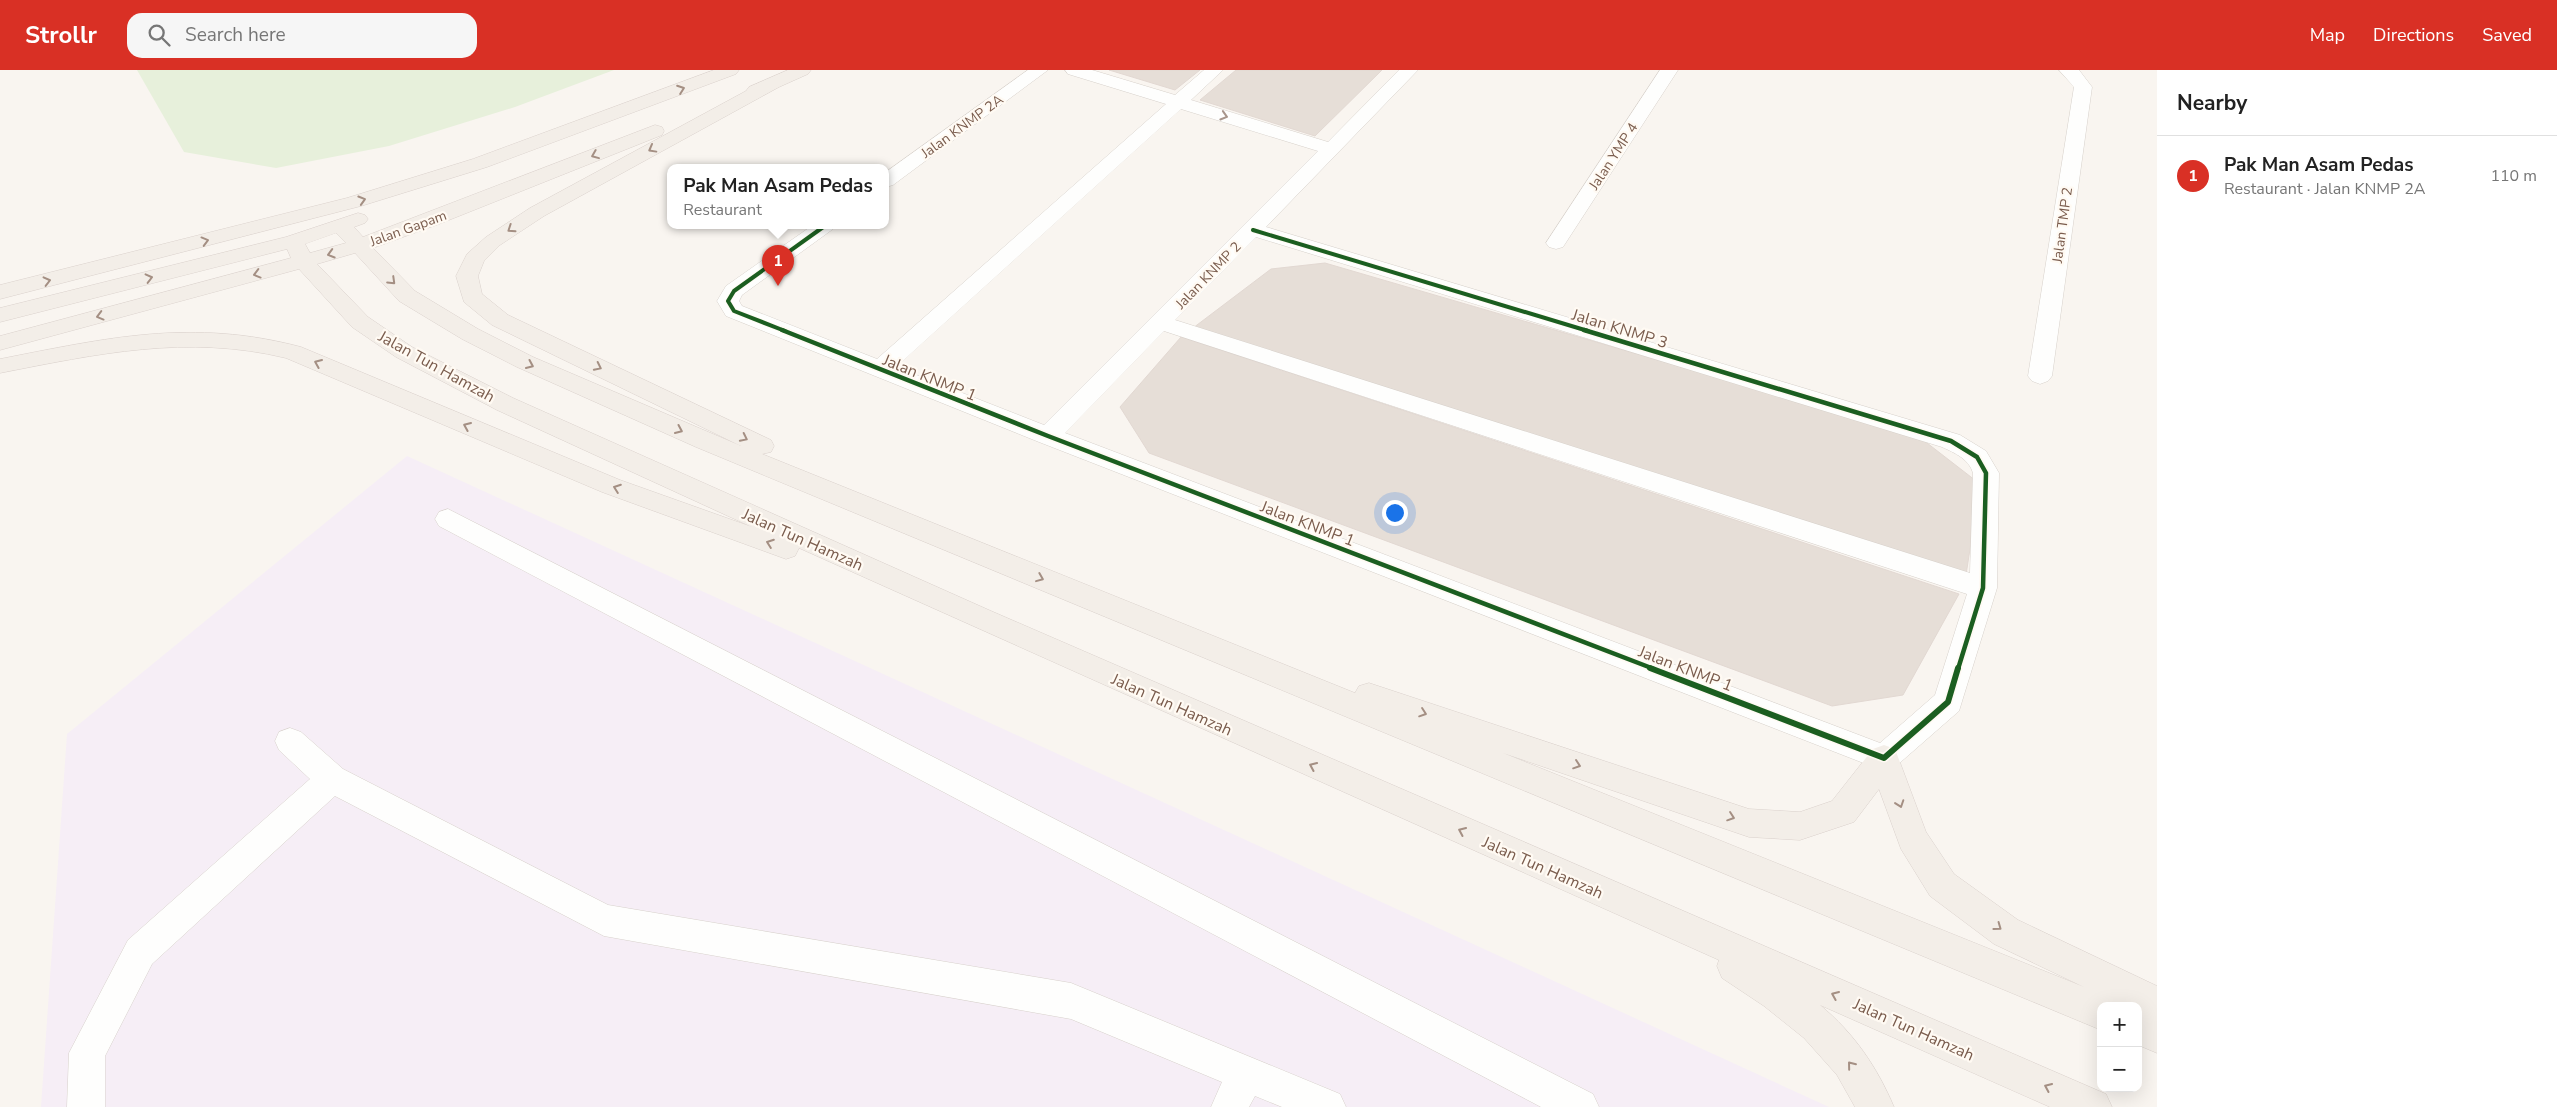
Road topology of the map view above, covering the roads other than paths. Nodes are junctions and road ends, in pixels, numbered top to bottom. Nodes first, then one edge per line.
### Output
1 (730, 70) edge
2 (802, 70) edge
3 (1039, 70) edge
4 (1074, 70) edge
5 (1214, 70) edge
6 (1409, 70) edge
7 (1669, 70) edge
8 (2072, 73) edge
9 (772, 84) junction
10 (656, 98) junction
11 (1177, 102) junction
12 (1332, 149) junction
13 (889, 179) edge
14 (820, 229) edge
15 (1253, 230) junction
16 (350, 236) junction
17 (1556, 242) dead end
18 (299, 251) junction
19 (0, 292) edge
20 (0, 315) edge
21 (1162, 323) junction
22 (0, 343) edge
23 (0, 366) edge
24 (879, 370) junction
25 (2040, 376) dead end
26 (1048, 436) junction
27 (448, 519) dead end
28 (1007, 565) junction
29 (1983, 588) junction
30 (1112, 608) junction
31 (981, 619) junction
32 (290, 741) dead end
33 (1884, 758) junction
34 (332, 779) junction
35 (1643, 911) junction
36 (2157, 1004) edge
37 (2097, 1010) edge
38 (2142, 1029) edge
39 (2157, 1035) edge
40 (1246, 1073) junction
41 (86, 1107) edge
42 (1230, 1107) edge
43 (1327, 1107) edge
44 (1580, 1107) edge
45 (1875, 1107) edge
46 (2093, 1107) edge

10 -> 1 main road
2 - 9 main road, Jalan Gapam
3 - 13 street, Jalan KNMP 2A
4 - 11 street
5 - 11 street
6 - 12 street, Jalan KNMP 2
7 - 17 street, Jalan YMP 4
8 - 25 street, Jalan TMP 2
9 -> 16 main road, Jalan Gapam
9 -> 28 main road
10 - 16 main road
19 -> 10 main road
11 -> 12 street
11 - 24 street
12 - 15 street, Jalan KNMP 2
14 - 24 street, Jalan KNMP 1
15 - 21 street, Jalan KNMP 2
15 - 29 street, Jalan KNMP 3
16 - 18 main road, Jalan Gapam
16 -> 28 main road
20 -> 18 main road
18 -> 22 main road, Jalan Gapam
18 - 31 main road, Jalan Tun Hamzah
21 - 26 street, Jalan KNMP 2
21 - 29 street
31 -> 23 main road
24 - 26 street, Jalan KNMP 1
26 - 33 street, Jalan KNMP 1
27 - 44 street
28 -> 30 main road
29 - 33 street
30 -> 33 main road
30 - 37 main road
35 -> 31 main road, Jalan Tun Hamzah
32 - 34 street
33 -> 36 main road
34 - 40 street
34 - 41 street
45 -> 35 main road
46 -> 35 main road, Jalan Tun Hamzah
38 - 39 main road
40 - 42 street
40 - 43 street

